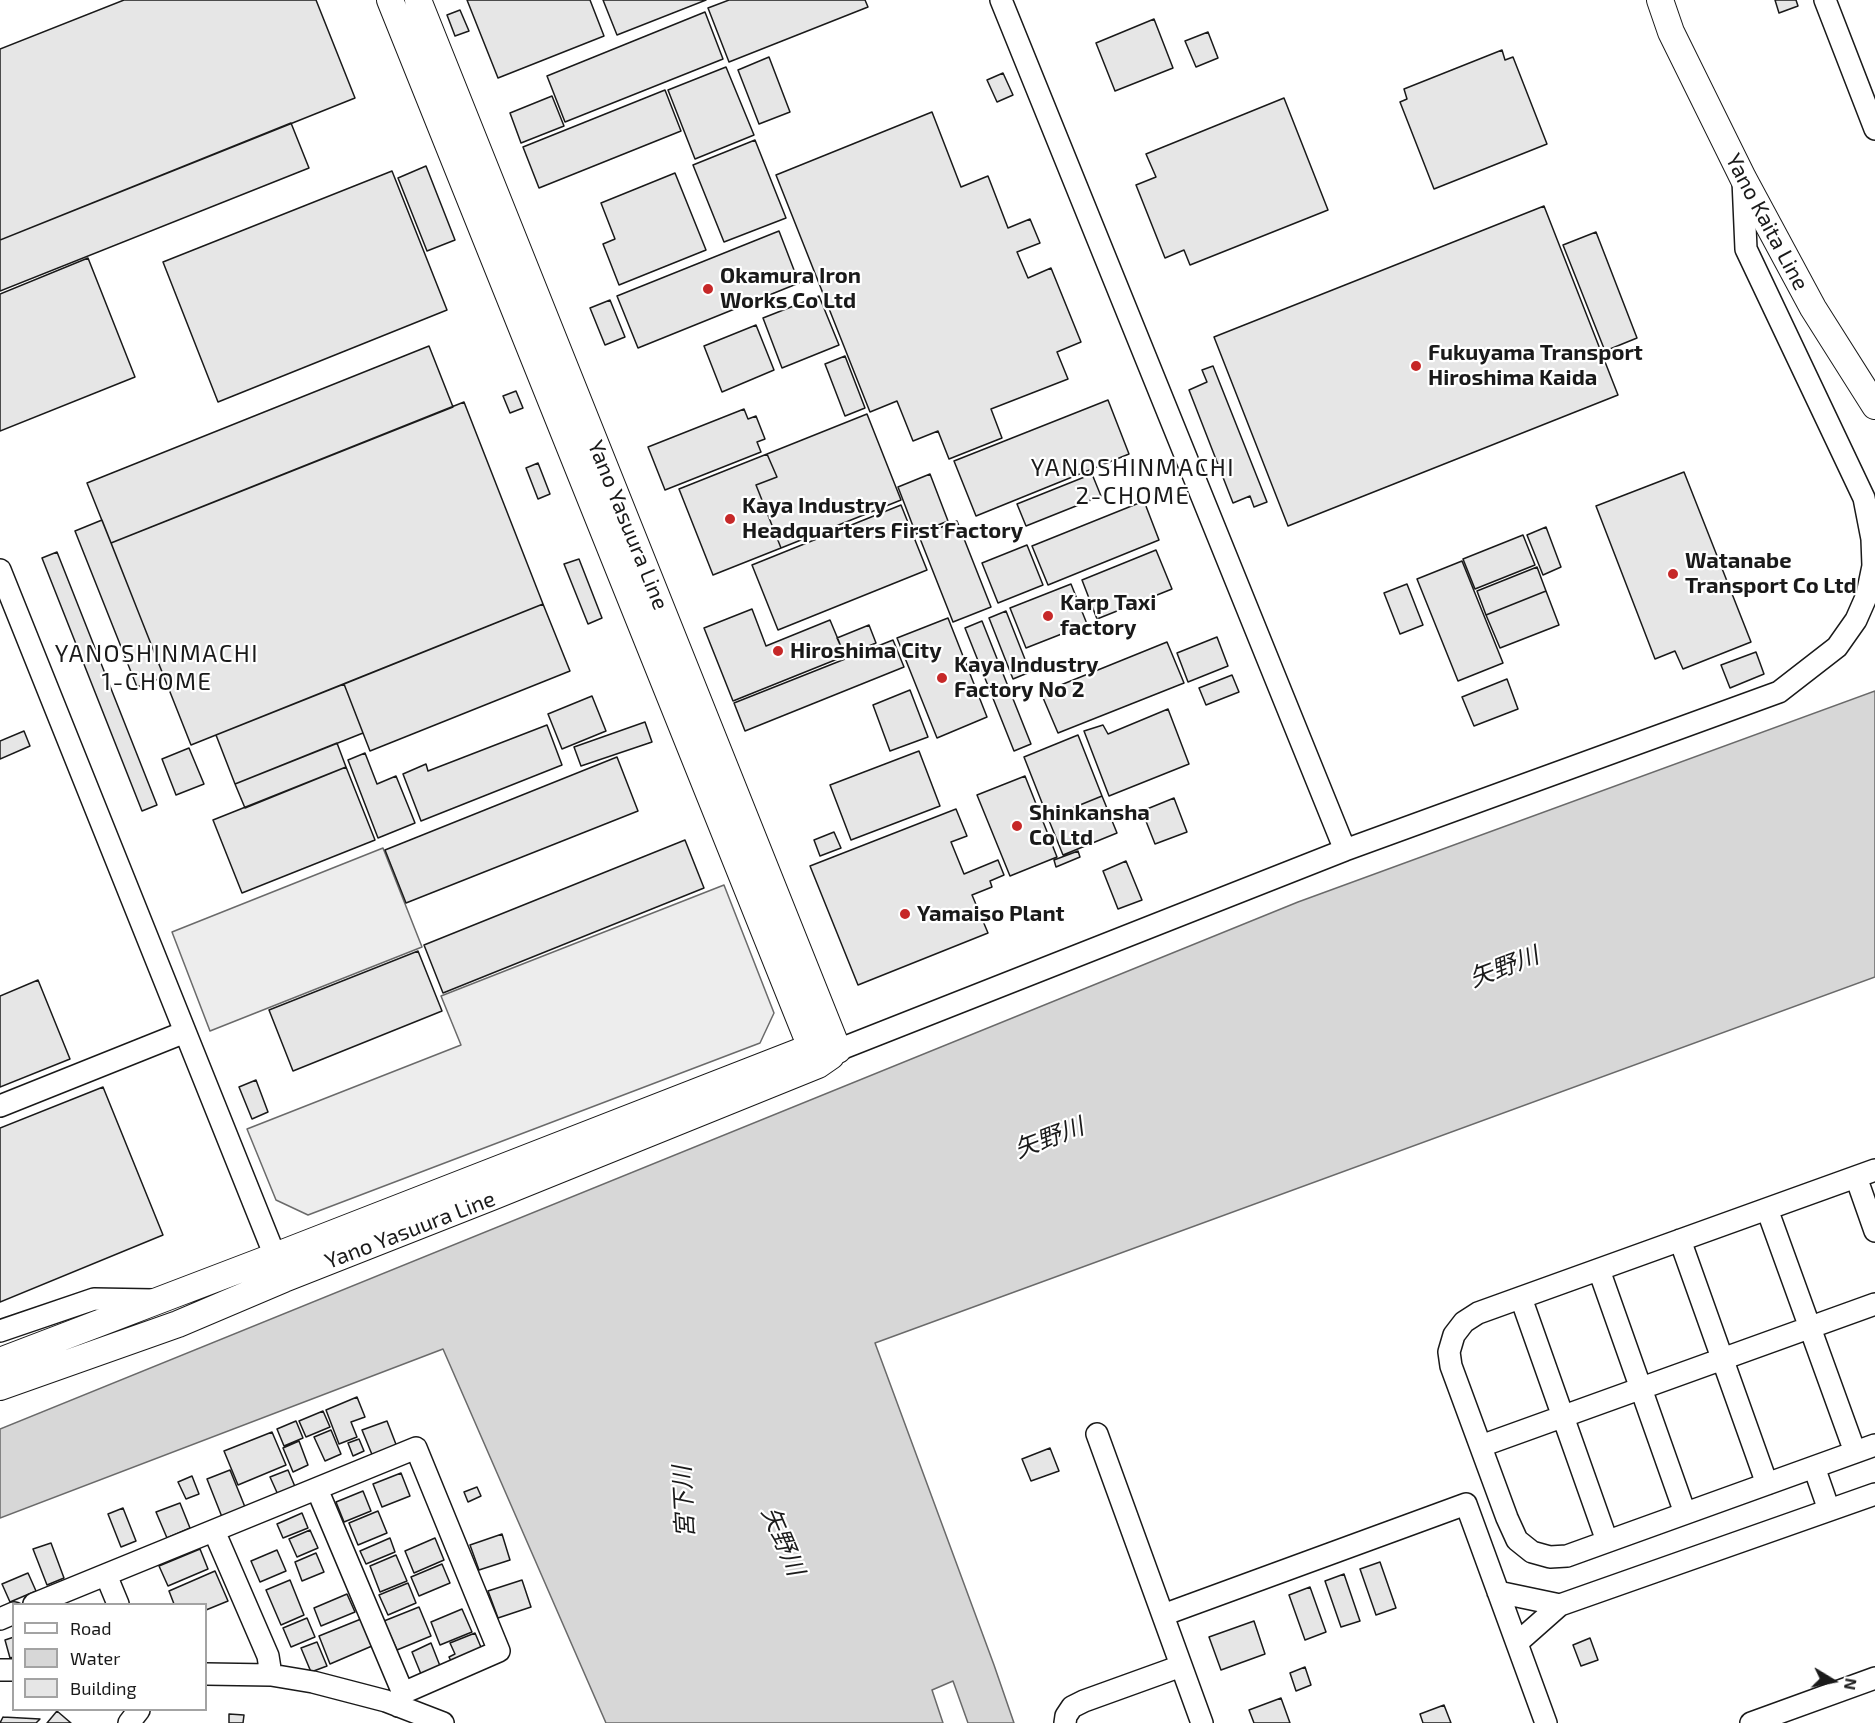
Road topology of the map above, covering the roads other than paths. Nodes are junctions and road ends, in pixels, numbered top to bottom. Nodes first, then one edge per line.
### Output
1 (390, 0) edge
2 (418, 0) edge
3 (1001, 0) edge
4 (1649, 0) edge
5 (1660, 0) edge
6 (1825, 0) edge
7 (1671, 32) junction
8 (1875, 129) edge
9 (1743, 178) junction
10 (1875, 406) edge
11 (0, 570) edge
12 (1345, 850) junction
13 (185, 1032) junction
14 (822, 1054) junction
15 (0, 1106) edge
16 (1866, 1174) edge
17 (1767, 1209) junction
18 (1875, 1231) edge
19 (1680, 1240) junction
20 (279, 1268) junction
21 (1599, 1270) junction
22 (1521, 1298) junction
23 (159, 1300) junction
24 (1875, 1304) edge
25 (46, 1314) junction
26 (96, 1324) junction
27 (178, 1324) junction
28 (1810, 1327) junction
29 (0, 1331) edge
30 (1722, 1359) junction
31 (0, 1361) edge
32 (0, 1387) edge
33 (1641, 1388) junction
34 (1563, 1416) junction
35 (1097, 1434) dead end
36 (1875, 1445) edge
37 (1480, 1446) junction
38 (1855, 1452) junction
39 (1814, 1467) junction
40 (1767, 1484) junction
41 (317, 1489) junction
42 (1497, 1492) junction
43 (1875, 1494) edge
44 (1466, 1504) junction
45 (1829, 1510) junction
46 (1685, 1514) junction
47 (214, 1531) junction
48 (1607, 1541) junction
49 (106, 1575) junction
50 (1498, 1592) junction
51 (39, 1603) edge
52 (117, 1603) edge
53 (1560, 1605) junction
54 (1163, 1616) junction
55 (1517, 1643) junction
56 (1181, 1666) junction
57 (207, 1674) edge
58 (271, 1675) junction
59 (1875, 1678) edge
60 (400, 1699) junction
61 (138, 1711) edge
62 (129, 1723) edge
63 (443, 1723) edge
64 (1065, 1723) edge
65 (1202, 1723) edge
66 (1546, 1723) edge
67 (1750, 1723) edge

1 - 14 main road, Yano Yasuura Line
2 - 14 main road, Yano Yasuura Line
3 - 12 street
4 - 7 main road, Yano Kaita Line
5 - 7 main road, Yano Kaita Line
6 - 8 street
7 - 9 main road, Yano Kaita Line
9 - 10 main road, Yano Kaita Line
9 - 12 street
11 - 13 street
12 - 14 street
13 - 15 street
13 - 20 street
14 - 20 main road, Yano Yasuura Line
16 - 17 street
16 - 18 street
17 - 19 street
17 - 28 street
19 - 21 street
19 - 30 street
20 - 23 main road, Yano Yasuura Line
20 - 27 main road, Yano Yasuura Line
21 - 22 street
21 - 33 street
22 - 34 street
22 - 37 street
23 - 25 street
23 - 26 main road, Yano Yasuura Line
24 - 28 street
25 - 26 street
25 - 29 street
26 - 27 street
26 - 31 main road, Yano Yasuura Line
27 - 32 main road, Yano Yasuura Line
28 - 30 street
28 - 38 street
30 - 33 street
30 - 40 street
33 - 34 street
33 - 46 street
34 - 37 street
34 - 48 street
35 - 54 street
36 - 38 street
37 - 42 street
38 - 39 street
39 - 40 street
39 - 45 street
40 - 46 street
41 - 47 street
41 - 60 street
41 - 60 street
42 - 44 street
42 - 48 street
43 - 45 street
44 - 50 street
44 - 54 street
45 - 53 street
46 - 48 street
47 - 49 street
47 - 58 street
49 - 51 street
49 - 52 street
50 - 53 street
50 - 55 street
53 - 55 street
54 - 56 street
55 - 66 street
56 - 64 street
56 - 65 street
57 - 58 street
58 - 60 street
59 - 67 street
60 - 63 street
61 - 62 street

